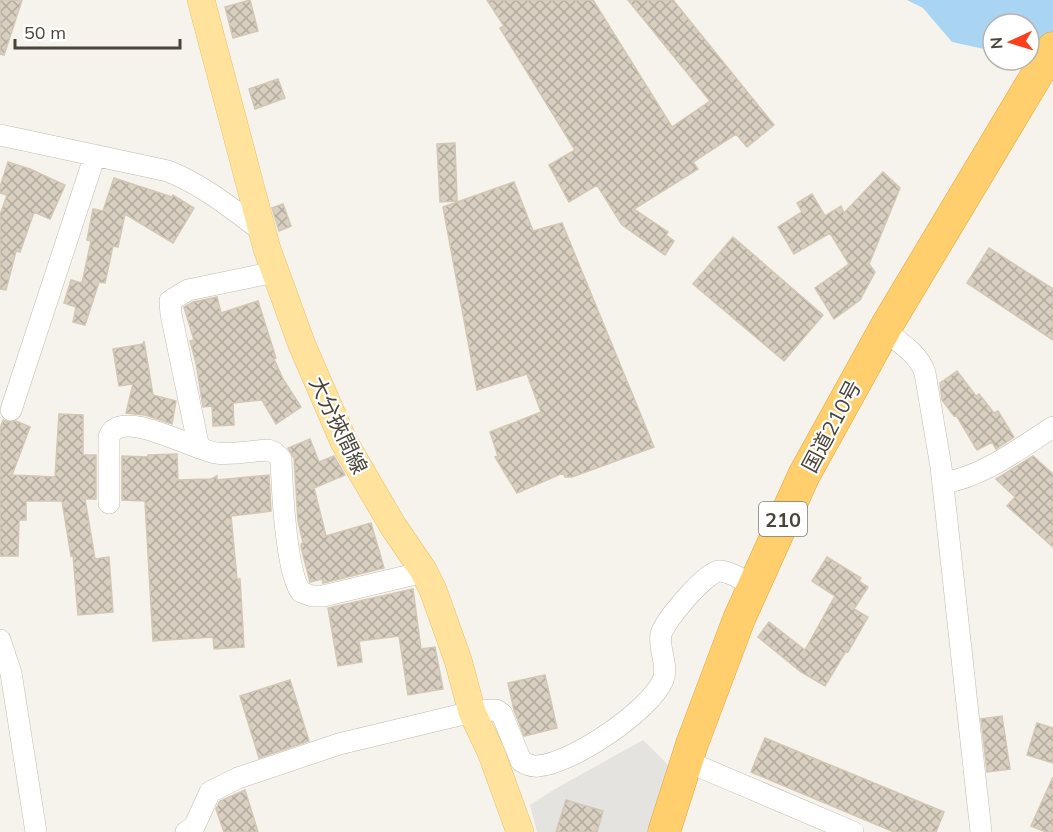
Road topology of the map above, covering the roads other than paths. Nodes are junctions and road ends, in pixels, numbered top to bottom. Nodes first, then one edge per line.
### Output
1 (201, 0) edge
2 (1053, 48) edge
3 (0, 135) edge
4 (95, 155) junction
5 (262, 231) junction
6 (275, 272) junction
7 (884, 330) junction
8 (11, 410) dead end
9 (1053, 427) edge
10 (199, 448) junction
11 (943, 483) junction
12 (109, 503) dead end
13 (424, 572) junction
14 (753, 585) junction
15 (0, 640) edge
16 (472, 712) junction
17 (686, 761) junction
18 (982, 831) edge
19 (36, 832) edge
20 (186, 832) edge
21 (520, 832) edge
22 (664, 832) edge
23 (853, 832) edge

1 - 5 main road, 大分挾間線
2 - 7 highway, 国道210号 / 210
3 - 4 street
4 - 5 street
4 - 8 street
5 - 6 main road, 大分挾間線
6 - 10 street
6 - 13 main road, 大分挾間線
7 - 11 street
7 - 14 highway, 国道210号 / 210
9 - 11 street
10 - 12 street
10 - 13 street
11 - 18 street
13 - 16 main road, 大分挾間線
14 - 16 street
14 - 17 highway, 国道210号 / 210
15 - 19 street
16 - 20 street
16 - 21 main road, 大分挾間線
17 - 22 highway, 国道210号 / 210
17 - 23 street

